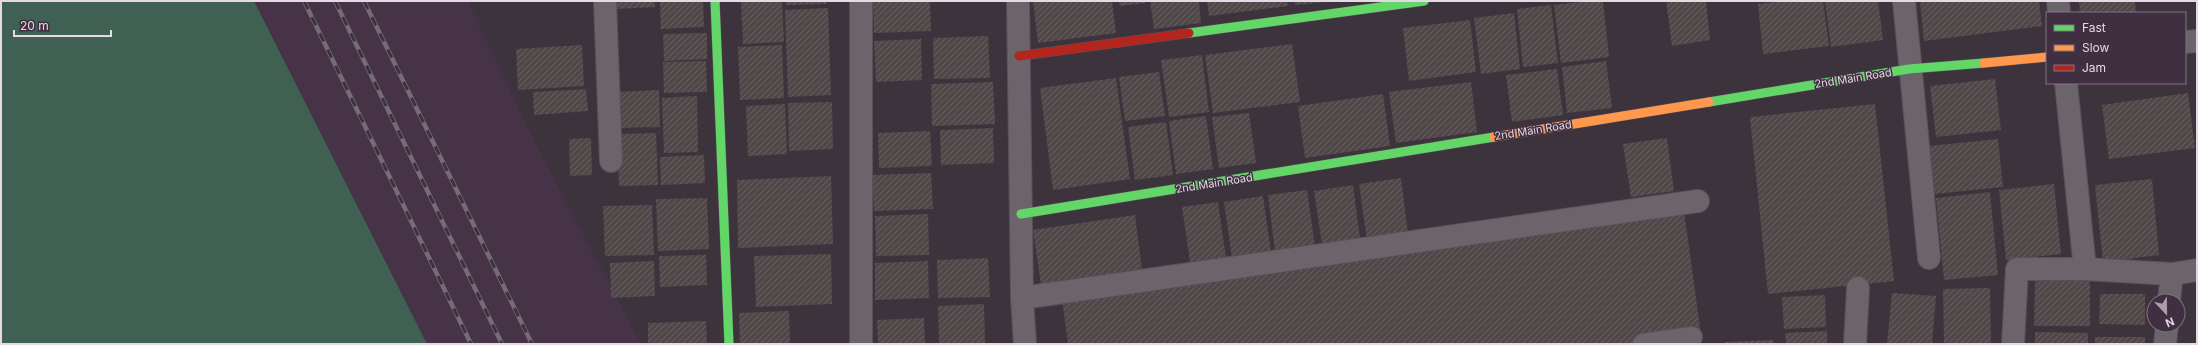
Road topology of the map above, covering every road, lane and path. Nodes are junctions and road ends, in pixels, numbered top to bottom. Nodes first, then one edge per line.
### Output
1 (605, 1) edge
2 (715, 1) edge
3 (861, 1) edge
4 (1018, 1) edge
5 (1424, 1) edge
6 (1904, 1) edge
7 (2058, 1) edge
8 (2059, 12) edge
9 (2197, 41) edge
10 (2186, 42) edge
11 (1019, 56) junction
12 (2046, 57) edge
13 (1909, 69) junction
14 (2066, 84) edge
15 (611, 161) dead end
16 (1698, 201) dead end
17 (1021, 214) junction
18 (1929, 258) dead end
19 (2085, 269) junction
20 (2197, 270) edge
21 (2172, 274) junction
22 (1858, 288) dead end
23 (2170, 293) edge
24 (1022, 298) junction
25 (2166, 333) edge
26 (1692, 337) dead end
27 (729, 344) edge
28 (861, 344) edge
29 (1025, 344) edge
30 (1643, 344) edge
31 (1855, 344) edge
32 (2013, 344) edge
33 (2165, 344) edge

1 - 15 street
2 - 27 street
3 - 28 street
4 - 11 street
5 - 11 street
6 - 13 street
7 - 8 street
9 - 10 street
11 - 17 street
12 - 13 street, 2nd Main Road
13 - 17 street, 2nd Main Road
13 - 18 street
14 - 19 street
16 - 24 street
17 - 24 street
19 - 21 street
19 - 32 street
20 - 21 street
21 - 23 street
22 - 31 street
24 - 29 street
25 - 33 street
26 - 30 lane

